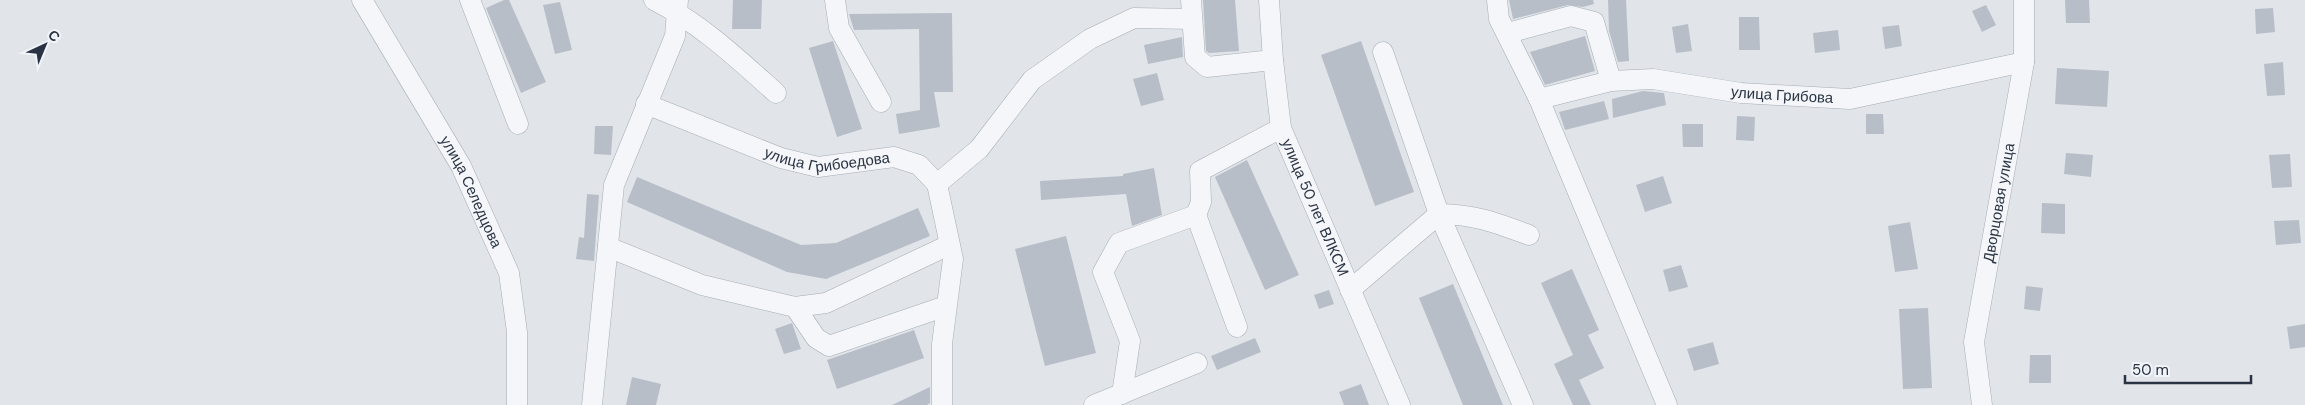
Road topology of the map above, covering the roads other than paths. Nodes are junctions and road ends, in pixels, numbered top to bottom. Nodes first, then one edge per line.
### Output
1 (362, 0) edge
2 (470, 0) edge
3 (654, 0) edge
4 (836, 0) edge
5 (1269, 0) edge
6 (1497, 0) edge
7 (2024, 0) edge
8 (677, 6) edge
9 (1134, 9) edge
10 (1192, 10) edge
11 (1508, 33) junction
12 (1383, 52) dead end
13 (1273, 60) junction
14 (2024, 62) junction
15 (1611, 82) junction
16 (776, 93) dead end
17 (1539, 99) junction
18 (881, 102) dead end
19 (646, 104) junction
20 (518, 124) dead end
21 (1281, 128) junction
22 (937, 184) junction
23 (1439, 214) junction
24 (1196, 215) junction
25 (1529, 235) dead end
26 (948, 245) junction
27 (608, 248) junction
28 (1350, 290) junction
29 (946, 306) junction
30 (795, 308) junction
31 (1237, 327) dead end
32 (1197, 363) dead end
33 (1122, 394) junction
34 (517, 405) edge
35 (592, 405) edge
36 (942, 405) edge
37 (1094, 405) edge
38 (1400, 405) edge
39 (1523, 405) edge
40 (1667, 405) edge
41 (1982, 405) edge

1 - 34 street, улица Селедцова
2 - 20 street
3 - 8 street
4 - 18 street
5 - 13 street, улица 50 лет ВЛКСМ
6 - 11 street
7 - 14 street, Дворцовая улица
8 - 16 street
8 - 19 street
9 - 10 street
9 - 22 street
10 - 13 street
11 - 15 street
11 - 17 street
12 - 23 street
13 - 21 street, улица 50 лет ВЛКСМ
14 - 15 street, улица Грибова
14 - 41 street, Дворцовая улица
15 - 17 street, улица Грибова
17 - 40 street
19 - 22 street, улица Грибоедова
19 - 27 street
21 - 24 street
21 - 28 street, улица 50 лет ВЛКСМ
22 - 26 street
23 - 25 street
23 - 28 street
23 - 39 street
24 - 31 street
24 - 33 street
26 - 29 street
26 - 30 street
27 - 30 street
27 - 35 street
28 - 38 street, улица 50 лет ВЛКСМ
29 - 30 street
29 - 36 street
32 - 33 street
33 - 37 street

